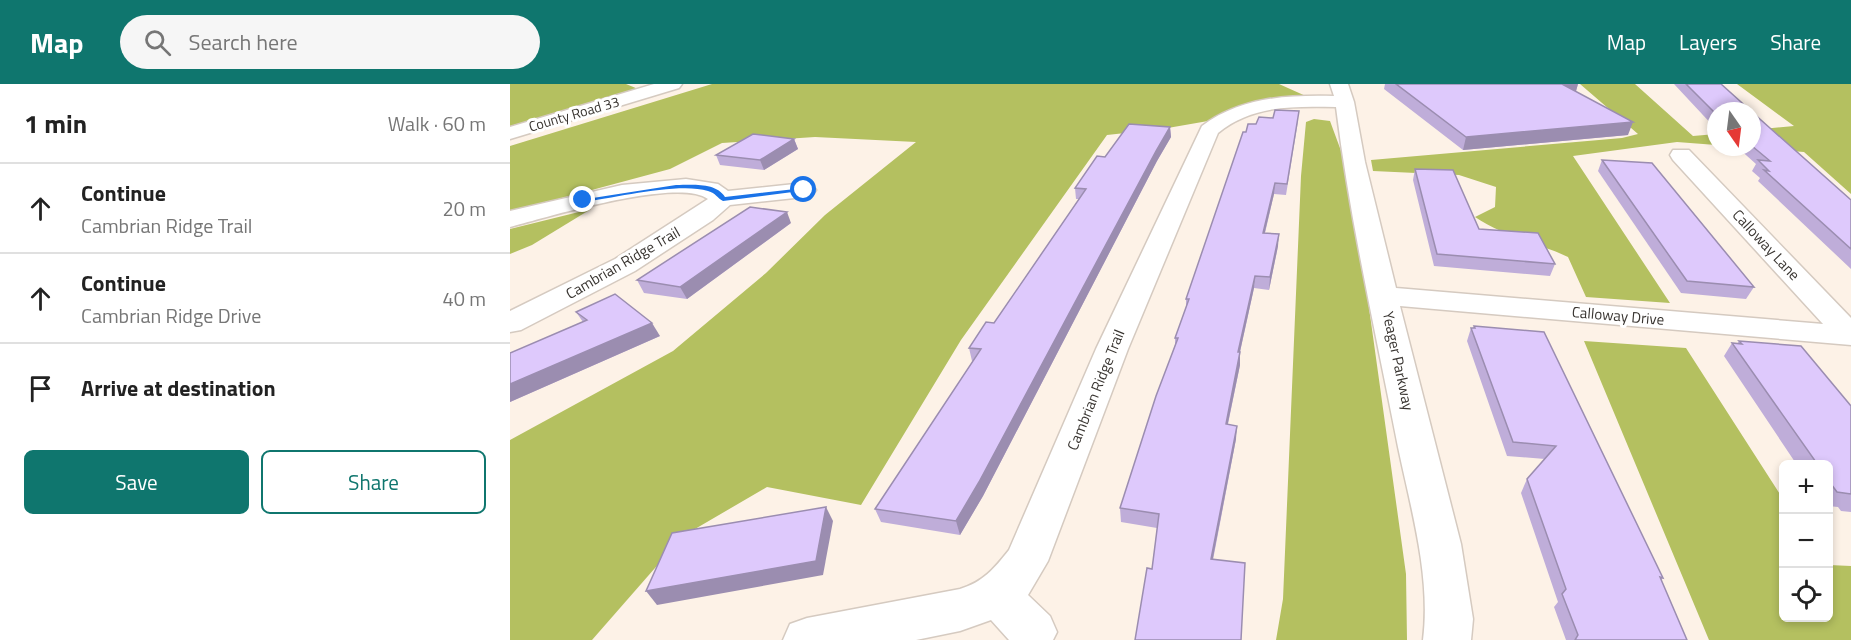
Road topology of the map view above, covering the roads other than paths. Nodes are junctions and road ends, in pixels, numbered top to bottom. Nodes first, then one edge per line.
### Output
1 (673, 84) edge
2 (1342, 93) edge
3 (510, 133) edge
4 (1681, 155) dead end
5 (804, 190) dead end
6 (723, 199) junction
7 (510, 219) edge
8 (1385, 296) junction
9 (510, 323) edge
10 (1851, 336) edge
11 (997, 595) junction
12 (1033, 632) dead end
13 (807, 640) edge
14 (1447, 640) edge

1 - 3 street, County Road 33
2 - 8 street, Yeager Parkway
2 - 11 street, Cambrian Ridge Trail
4 - 10 street, Calloway Lane
5 - 6 street
6 - 7 street
6 - 9 street, Cambrian Ridge Trail
8 - 10 street, Calloway Drive
8 - 14 street, Yeager Parkway
11 - 12 street
11 - 13 street, Cambrian Ridge Trail

